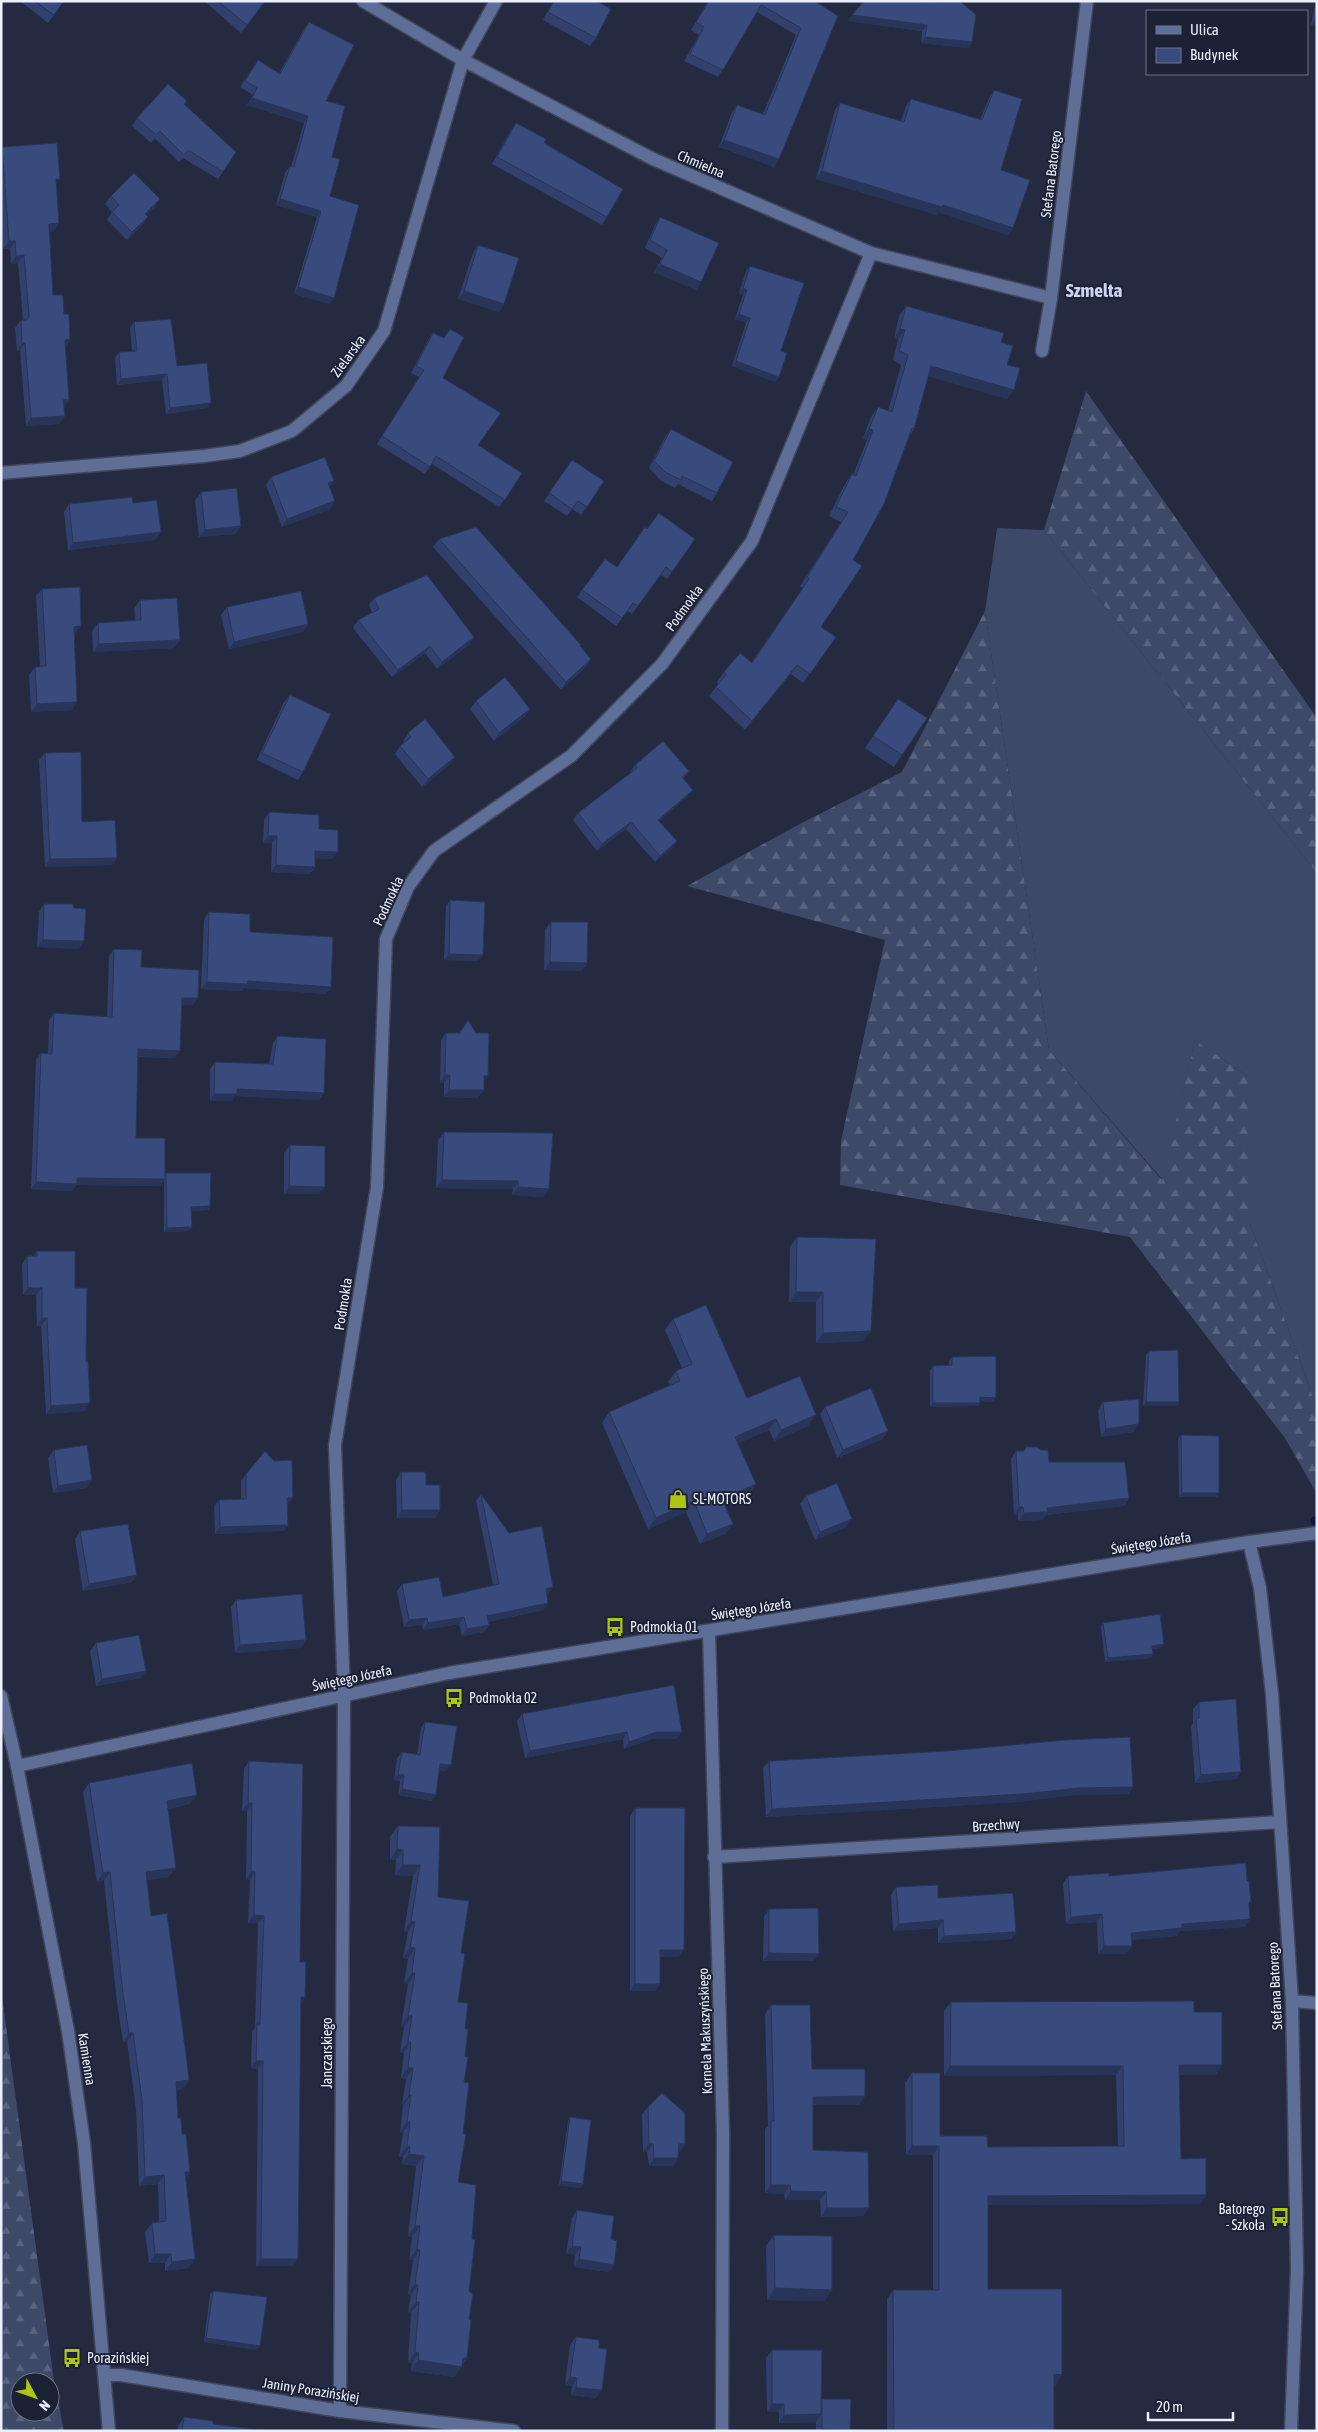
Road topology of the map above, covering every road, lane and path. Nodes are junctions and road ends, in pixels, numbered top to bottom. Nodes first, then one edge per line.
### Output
1 (363, 1) edge
2 (496, 1) edge
3 (1087, 1) edge
4 (463, 60) junction
5 (871, 253) junction
6 (1051, 298) junction
7 (1042, 351) dead end
8 (1, 473) edge
9 (1317, 1533) edge
10 (1249, 1542) junction
11 (709, 1631) junction
12 (344, 1695) junction
13 (1, 1696) edge
14 (17, 1766) junction
15 (1280, 1822) junction
16 (714, 1858) junction
17 (1292, 2001) junction
18 (1317, 2003) edge
19 (105, 2376) junction
20 (340, 2410) junction
21 (109, 2431) edge
22 (514, 2431) edge
23 (722, 2431) edge
24 (1291, 2431) edge

1 - 4 street, Chmielna
2 - 4 street, Zielarska
3 - 6 street, Stefana Batorego
4 - 5 street, Chmielna
4 - 8 street, Zielarska
5 - 6 street, Chmielna
5 - 12 street, Podmokła
6 - 7 street, Stefana Batorego
9 - 10 street, Świętego Józefa
10 - 11 street, Świętego Józefa
10 - 15 street, Stefana Batorego
11 - 12 street, Świętego Józefa
11 - 16 street, Kornela Makuszyńskiego
12 - 14 street, Świętego Józefa
12 - 20 street, Janczarskiego
13 - 14 street, Kamienna
14 - 19 street, Kamienna
15 - 16 street, Brzechwy
15 - 17 street, Stefana Batorego
16 - 23 street, Kornela Makuszyńskiego
17 - 18 street
17 - 24 street, Stefana Batorego
19 - 20 street, Janiny Porazińskiej
19 - 21 street, Kamienna
20 - 22 street, Janiny Porazińskiej

